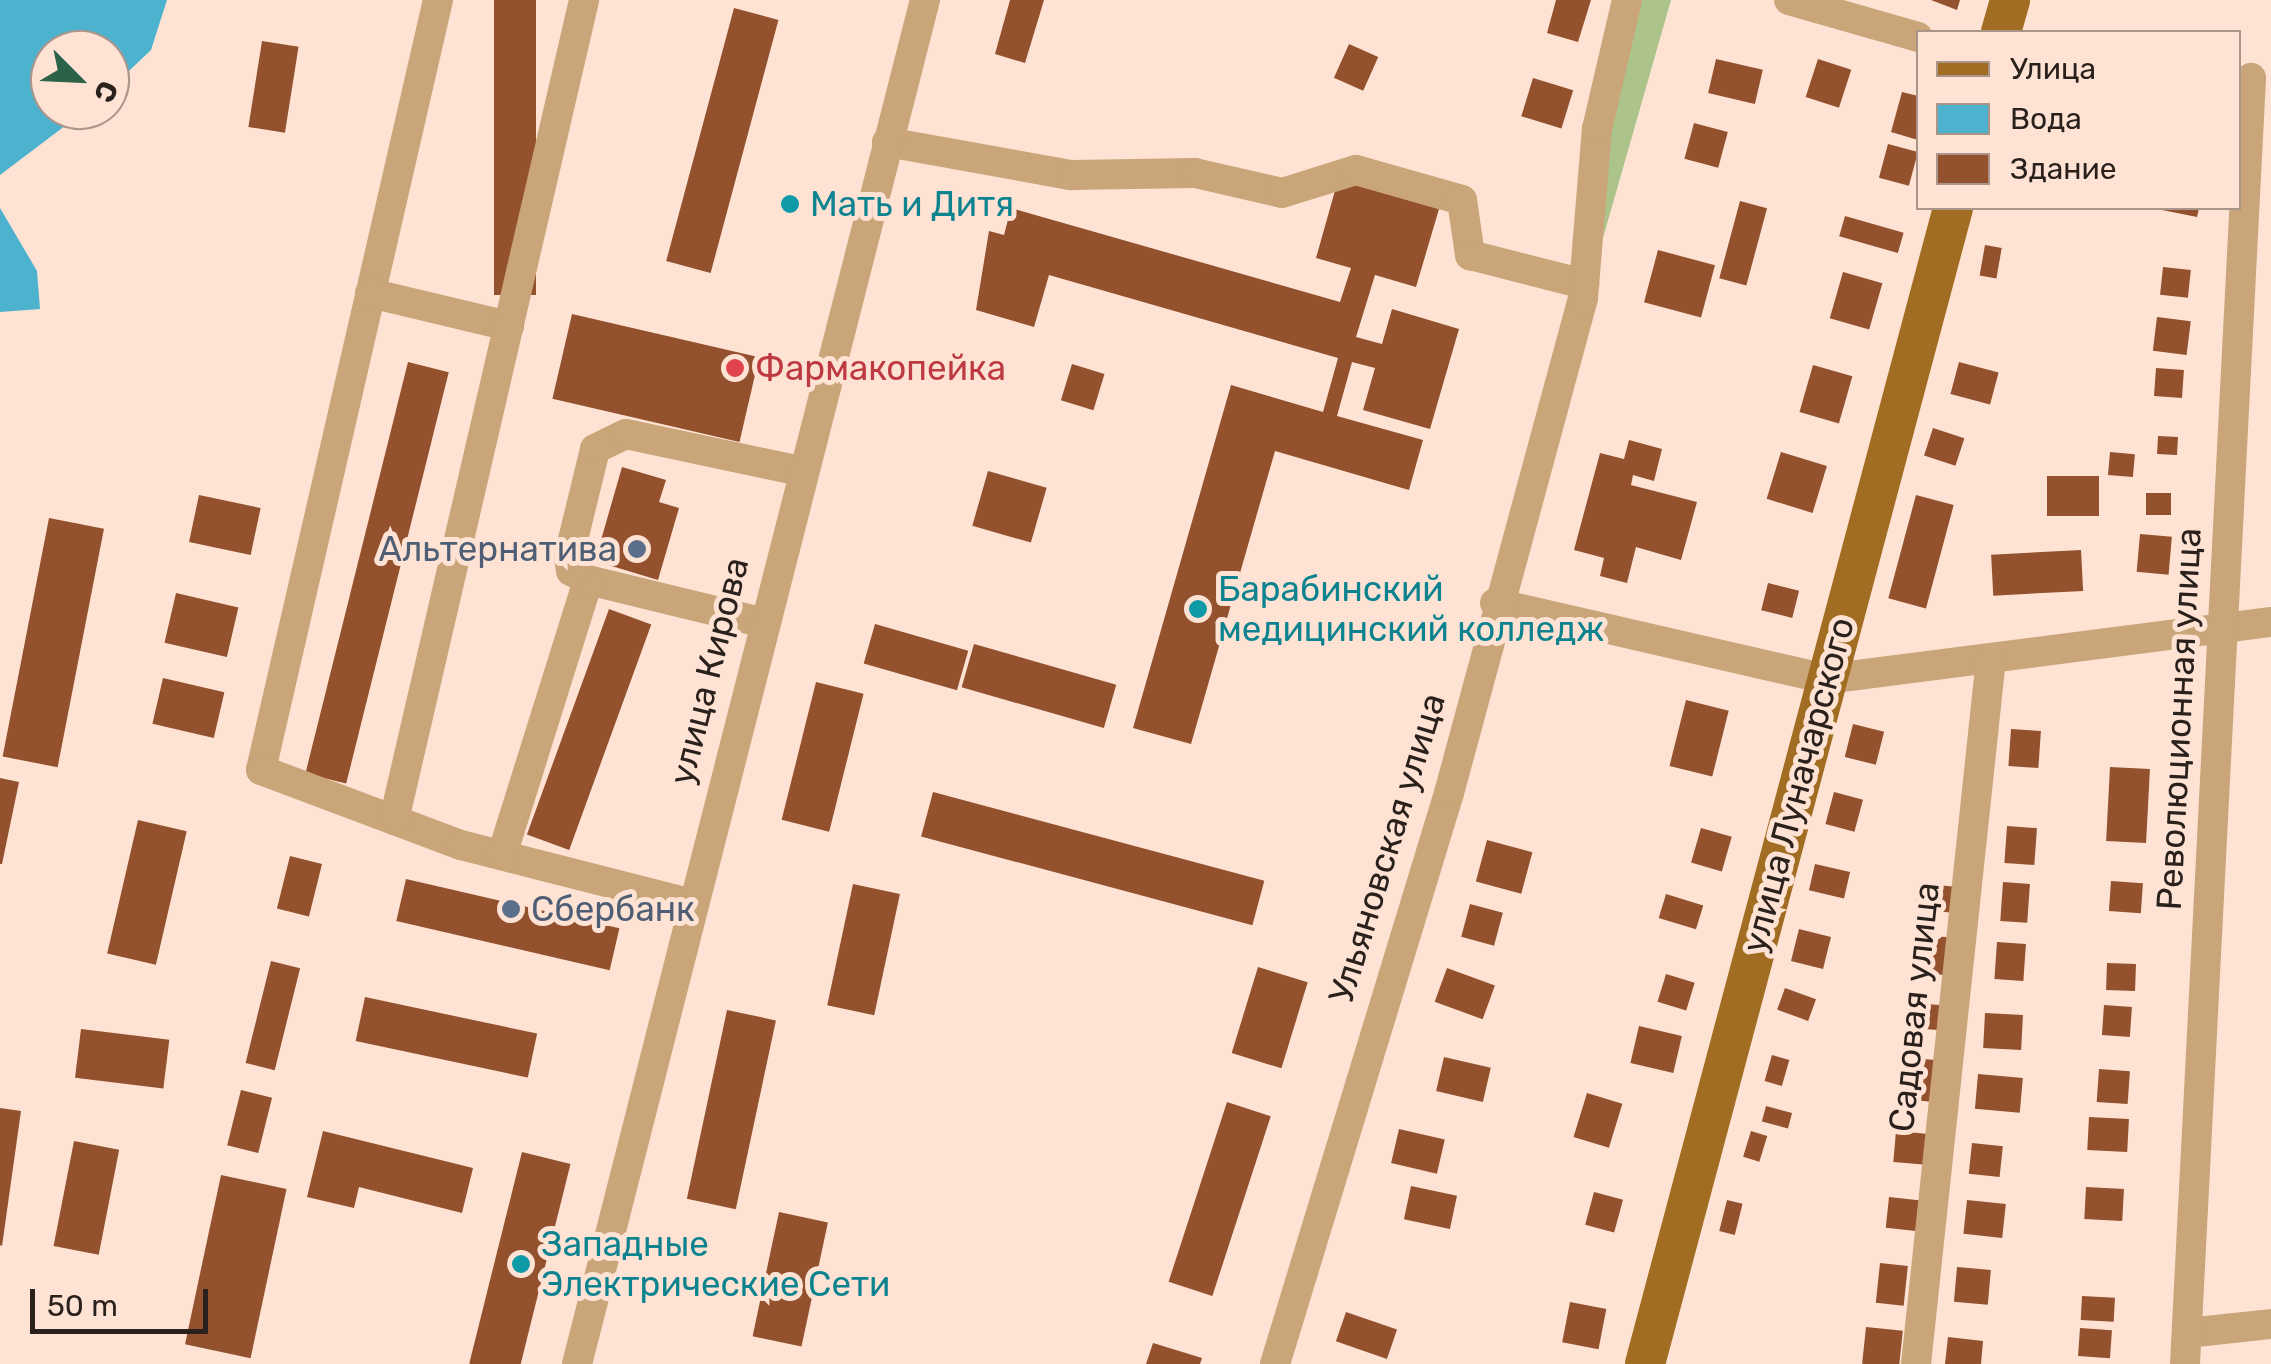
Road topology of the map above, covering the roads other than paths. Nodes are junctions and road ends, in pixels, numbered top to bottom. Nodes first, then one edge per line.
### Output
1 (438, 0) edge
2 (584, 0) edge
3 (925, 0) edge
4 (1627, 0) edge
5 (1789, 0) edge
6 (2010, 0) edge
7 (2002, 30) edge
8 (1916, 36) edge
9 (2253, 77) edge
10 (887, 142) junction
11 (1953, 210) edge
12 (1584, 284) junction
13 (370, 293) junction
14 (509, 326) junction
15 (800, 472) junction
16 (588, 580) junction
17 (1495, 604) junction
18 (760, 622) junction
19 (2271, 622) edge
20 (2221, 627) junction
21 (1991, 659) junction
22 (1826, 680) junction
23 (394, 820) junction
24 (502, 855) junction
25 (689, 903) junction
26 (2271, 1324) edge
27 (2187, 1333) junction
28 (577, 1364) edge
29 (1275, 1364) edge
30 (1644, 1364) edge
31 (1916, 1364) edge
32 (2184, 1364) edge

1 - 13 street
2 - 14 street
3 - 10 street, улица Кирова
4 - 12 street, Ульяновская улица
5 - 8 street
6 - 7 main road
9 - 20 street, Революционная улица
10 - 12 street
10 - 15 street, улица Кирова
11 - 22 main road, улица Луначарского
12 - 17 street, Ульяновская улица
13 - 14 street
13 - 23 street
14 - 23 street
15 - 16 street
15 - 18 street, улица Кирова
16 - 18 street
16 - 24 street
17 - 22 street
17 - 29 street, Ульяновская улица
18 - 25 street, улица Кирова
19 - 20 street
20 - 21 street
20 - 27 street, Революционная улица
21 - 22 street
21 - 31 street, Садовая улица
22 - 30 main road, улица Луначарского
23 - 24 street
24 - 25 street
25 - 28 street, улица Кирова
26 - 27 street
27 - 32 street, Революционная улица

